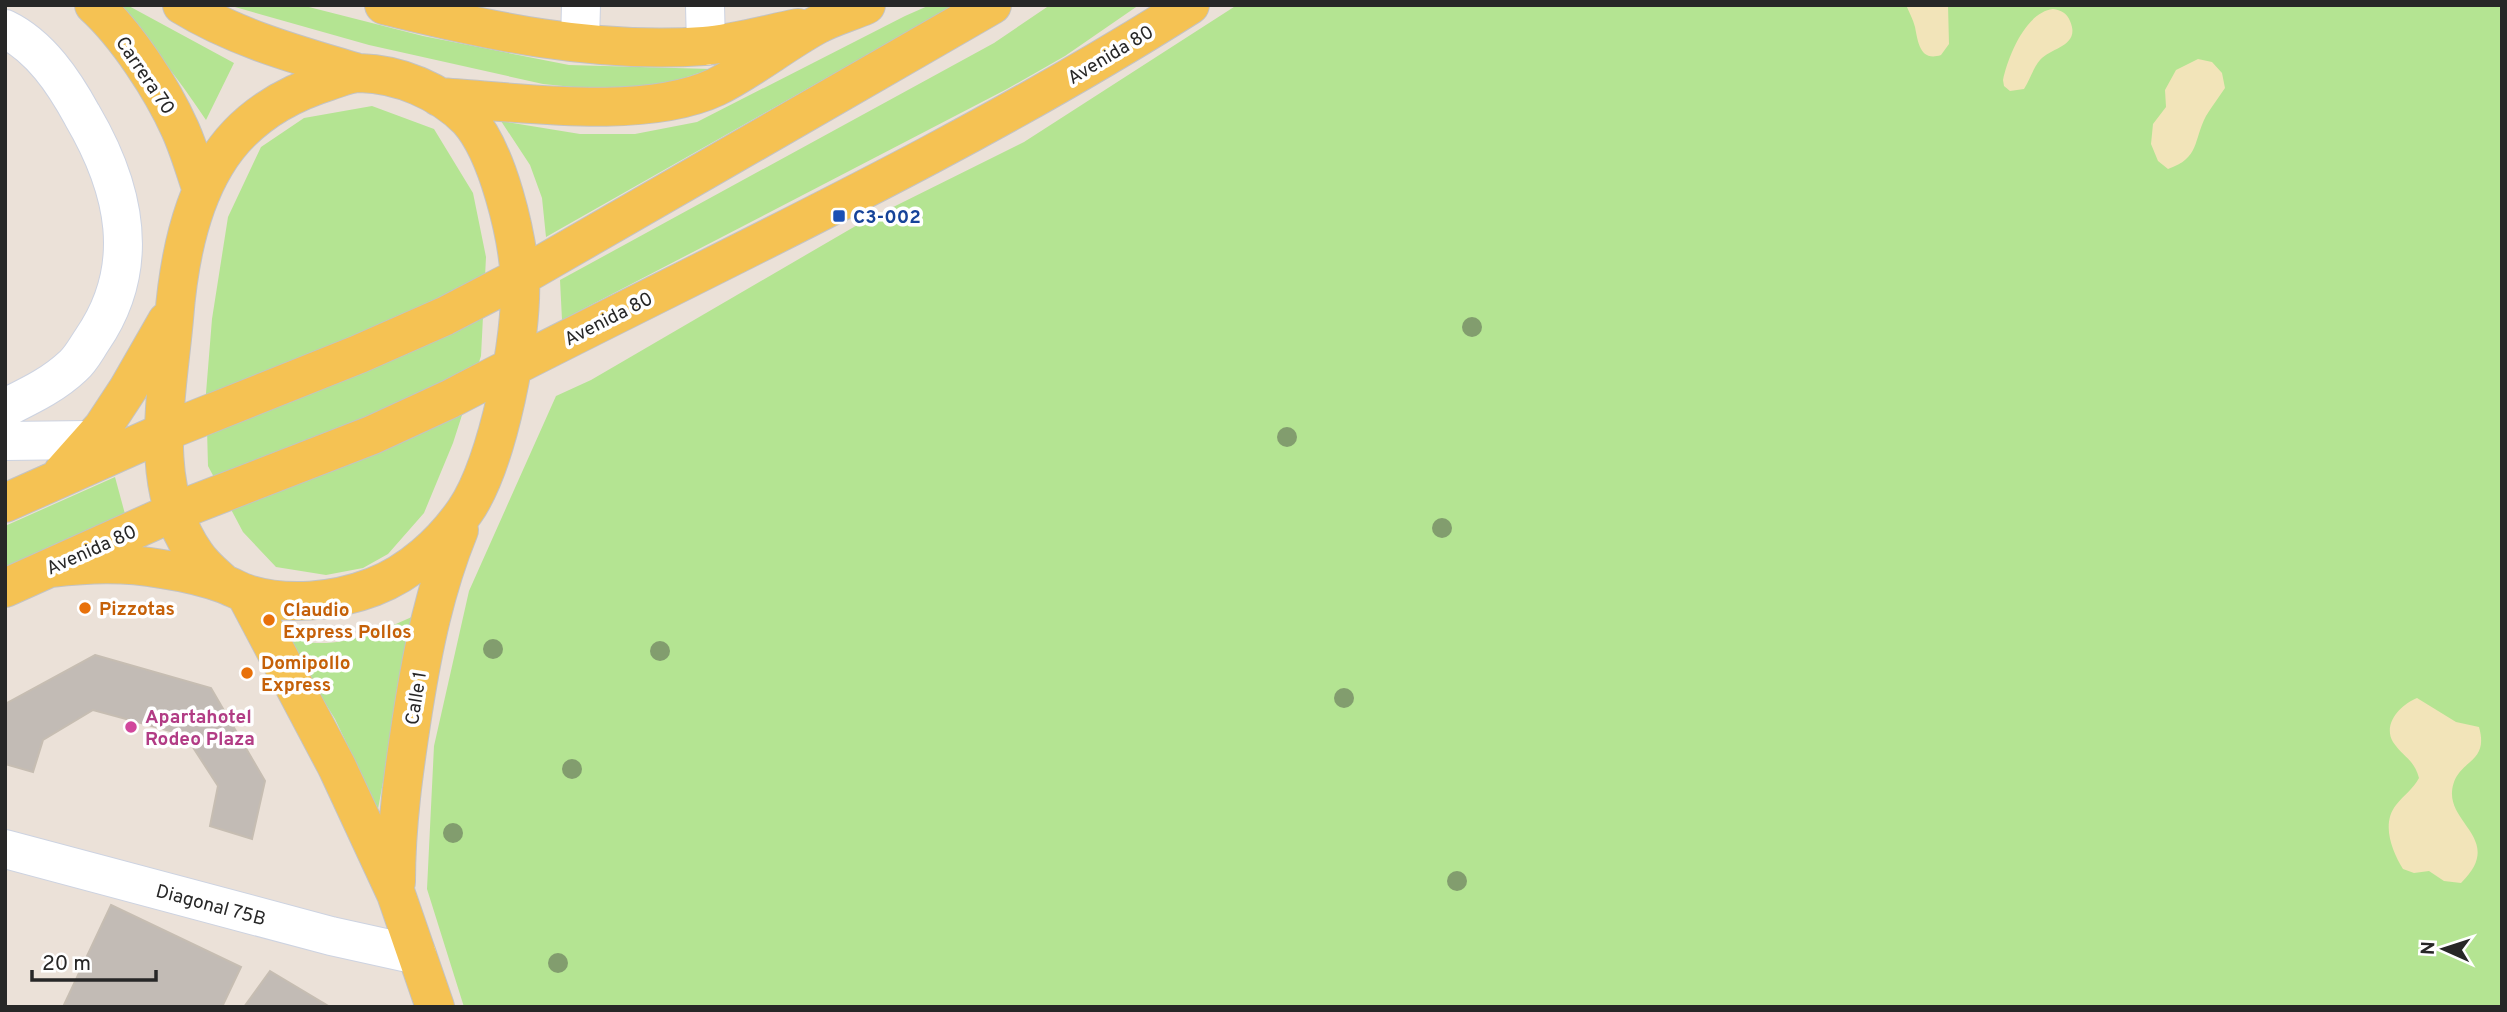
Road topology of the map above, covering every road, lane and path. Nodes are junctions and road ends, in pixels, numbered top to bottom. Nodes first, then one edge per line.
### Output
1 (94, 5) edge
2 (182, 5) edge
3 (384, 5) edge
4 (581, 5) edge
5 (705, 5) edge
6 (866, 5) edge
7 (992, 5) edge
8 (1190, 5) edge
9 (818, 25) junction
10 (5, 29) edge
11 (580, 43) junction
12 (706, 46) junction
13 (355, 72) junction
14 (439, 97) junction
15 (201, 191) junction
16 (520, 277) junction
17 (175, 306) junction
18 (511, 368) junction
19 (5, 408) edge
20 (163, 432) junction
21 (90, 440) junction
22 (5, 441) edge
23 (56, 480) junction
24 (5, 503) edge
25 (467, 509) junction
26 (174, 512) junction
27 (50, 568) junction
28 (5, 588) edge
29 (234, 588) junction
30 (5, 849) edge
31 (396, 894) junction
32 (417, 955) junction
33 (435, 1007) edge

1 - 15 main road, Carrera 70
2 - 13 main road
3 - 11 main road
4 - 11 street
5 - 12 street
6 - 9 main road
7 - 16 main road
8 - 18 main road, Avenida 80
9 - 12 main road
9 - 14 main road
10 - 19 street
11 - 12 main road
13 - 14 main road
13 - 15 main road, Calle 1
14 - 16 main road
15 - 17 main road, Calle 1
16 - 18 main road
16 - 20 main road
17 - 20 main road, Calle 1
17 - 21 main road
18 - 25 main road
18 - 26 main road, Avenida 80
20 - 23 main road
20 - 26 main road, Calle 1
21 - 22 street
21 - 23 main road
23 - 24 main road
25 - 29 main road
25 - 31 main road, Calle 1
26 - 27 main road, Avenida 80
26 - 29 main road, Calle 1
27 - 28 main road, Avenida 80
27 - 29 main road
29 - 31 main road, Calle 1
30 - 32 street, Diagonal 75B
31 - 32 main road, Calle 1
32 - 33 main road, Calle 1

